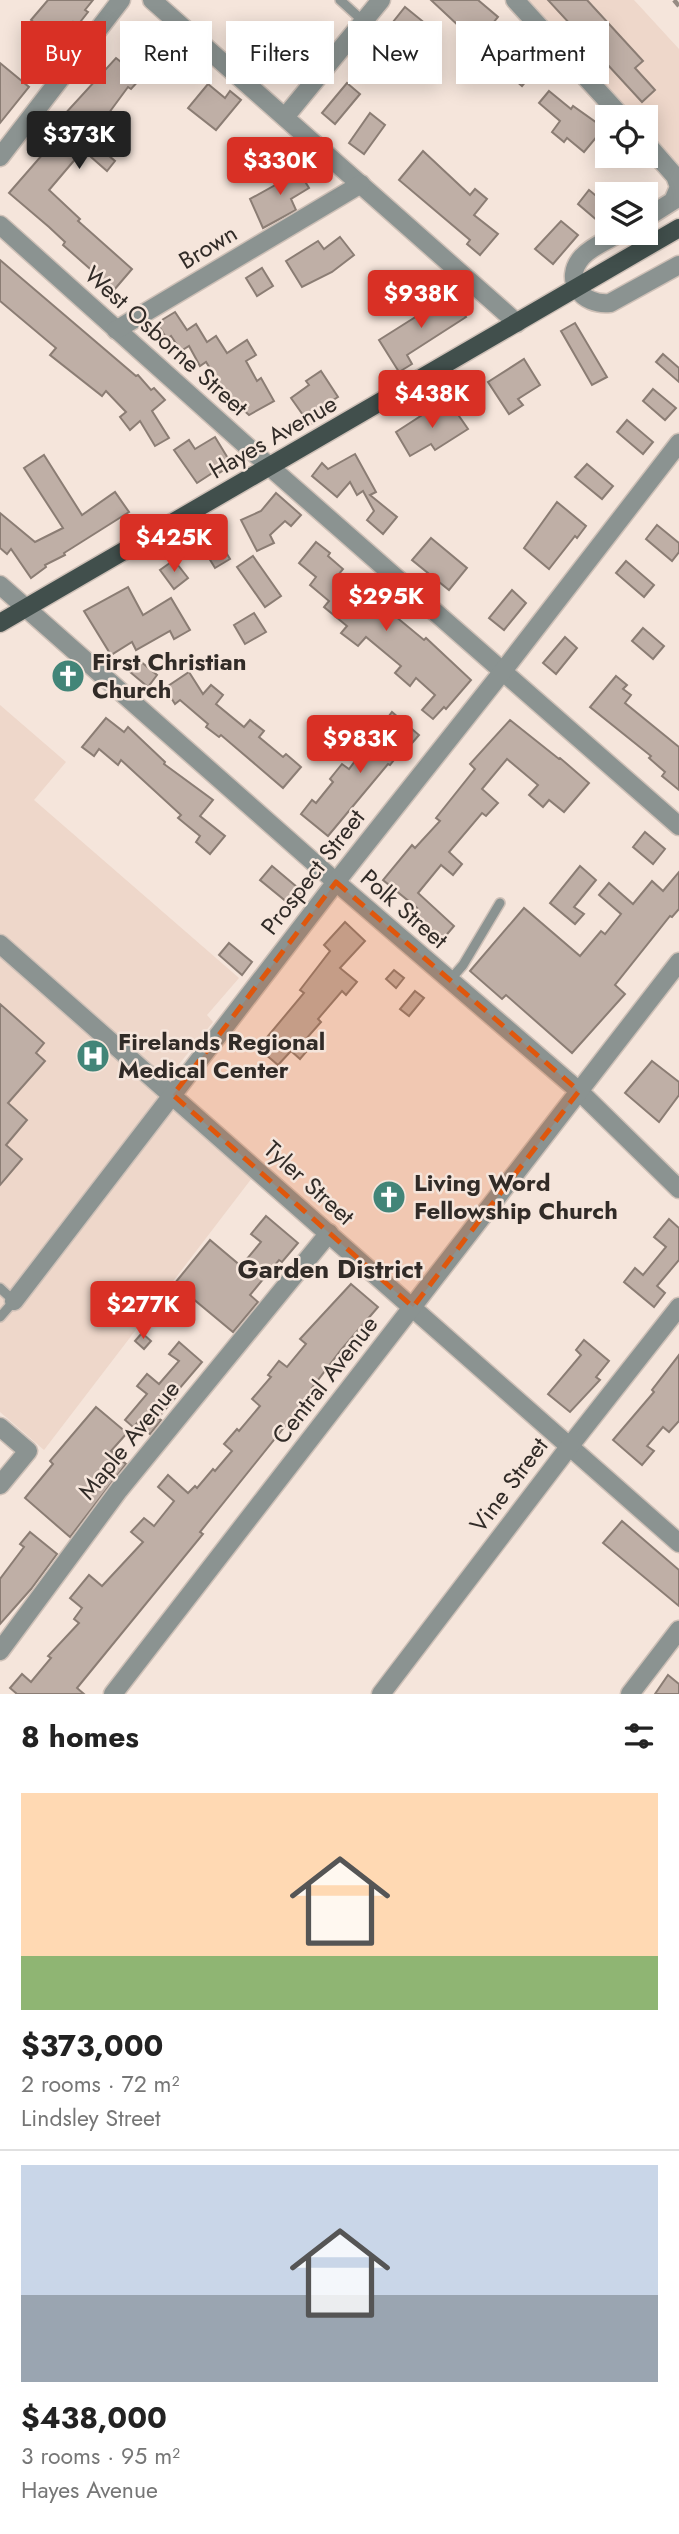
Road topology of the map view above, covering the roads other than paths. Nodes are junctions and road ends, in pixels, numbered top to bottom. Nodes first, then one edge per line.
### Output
1 (121, 0) edge
2 (152, 0) edge
3 (340, 0) edge
4 (381, 0) edge
5 (516, 0) edge
6 (363, 21) joint
7 (348, 39) edge
8 (611, 105) edge
9 (285, 117) junction
10 (0, 157) edge
11 (658, 157) edge
12 (360, 184) junction
13 (658, 210) edge
14 (0, 225) edge
15 (679, 228) edge
16 (600, 245) edge
17 (679, 265) edge
18 (576, 289) junction
19 (517, 323) junction
20 (116, 330) junction
21 (679, 443) edge
22 (271, 467) junction
23 (0, 585) edge
24 (26, 608) junction
25 (0, 623) edge
26 (503, 671) junction
27 (679, 826) edge
28 (336, 882) junction
29 (500, 903) dead end
30 (0, 944) edge
31 (679, 962) edge
32 (450, 980) junction
33 (579, 1091) junction
34 (173, 1095) junction
35 (679, 1189) edge
36 (329, 1233) junction
37 (0, 1288) edge
38 (14, 1301) junction
39 (413, 1307) junction
40 (679, 1307) edge
41 (0, 1317) edge
42 (0, 1427) edge
43 (569, 1447) junction
44 (0, 1485) edge
45 (679, 1543) edge
46 (679, 1630) edge
47 (0, 1651) edge
48 (113, 1694) edge
49 (381, 1694) edge
50 (630, 1694) edge

1 - 10 street
2 - 9 street
3 - 6 lane
4 - 6 street
5 - 8 street
7 - 9 street
9 - 12 street
11 - 13 street
12 - 19 street
12 - 20 street, Brown
14 - 20 street, West Osborne Street
15 - 18 main road, Hayes Avenue
16 - 18 street
17 - 18 street
18 - 19 main road, Hayes Avenue
19 - 22 main road, Hayes Avenue
20 - 22 street, West Osborne Street
21 - 26 street, Prospect Street
22 - 24 main road, Hayes Avenue
22 - 26 street, West Osborne Street
23 - 24 street, Polk Street
24 - 25 main road, Hayes Avenue
24 - 28 street, Polk Street
26 - 27 street, West Osborne Street
26 - 28 street, Prospect Street
28 - 32 street, Polk Street
28 - 34 street, Prospect Street
29 - 32 lane
30 - 34 street, Tyler Street
31 - 33 street, Central Avenue
32 - 33 street, Polk Street
33 - 35 street, Polk Street
33 - 39 street, Central Avenue
34 - 36 street, Tyler Street
34 - 38 street, Prospect Street
36 - 39 street, Tyler Street
36 - 47 street, Maple Avenue
37 - 38 lane
38 - 41 lane
39 - 43 street, Tyler Street
39 - 48 street, Central Avenue
40 - 43 street, Vine Street
42 - 44 street
43 - 45 street, Tyler Street
43 - 49 street, Vine Street
46 - 50 street

